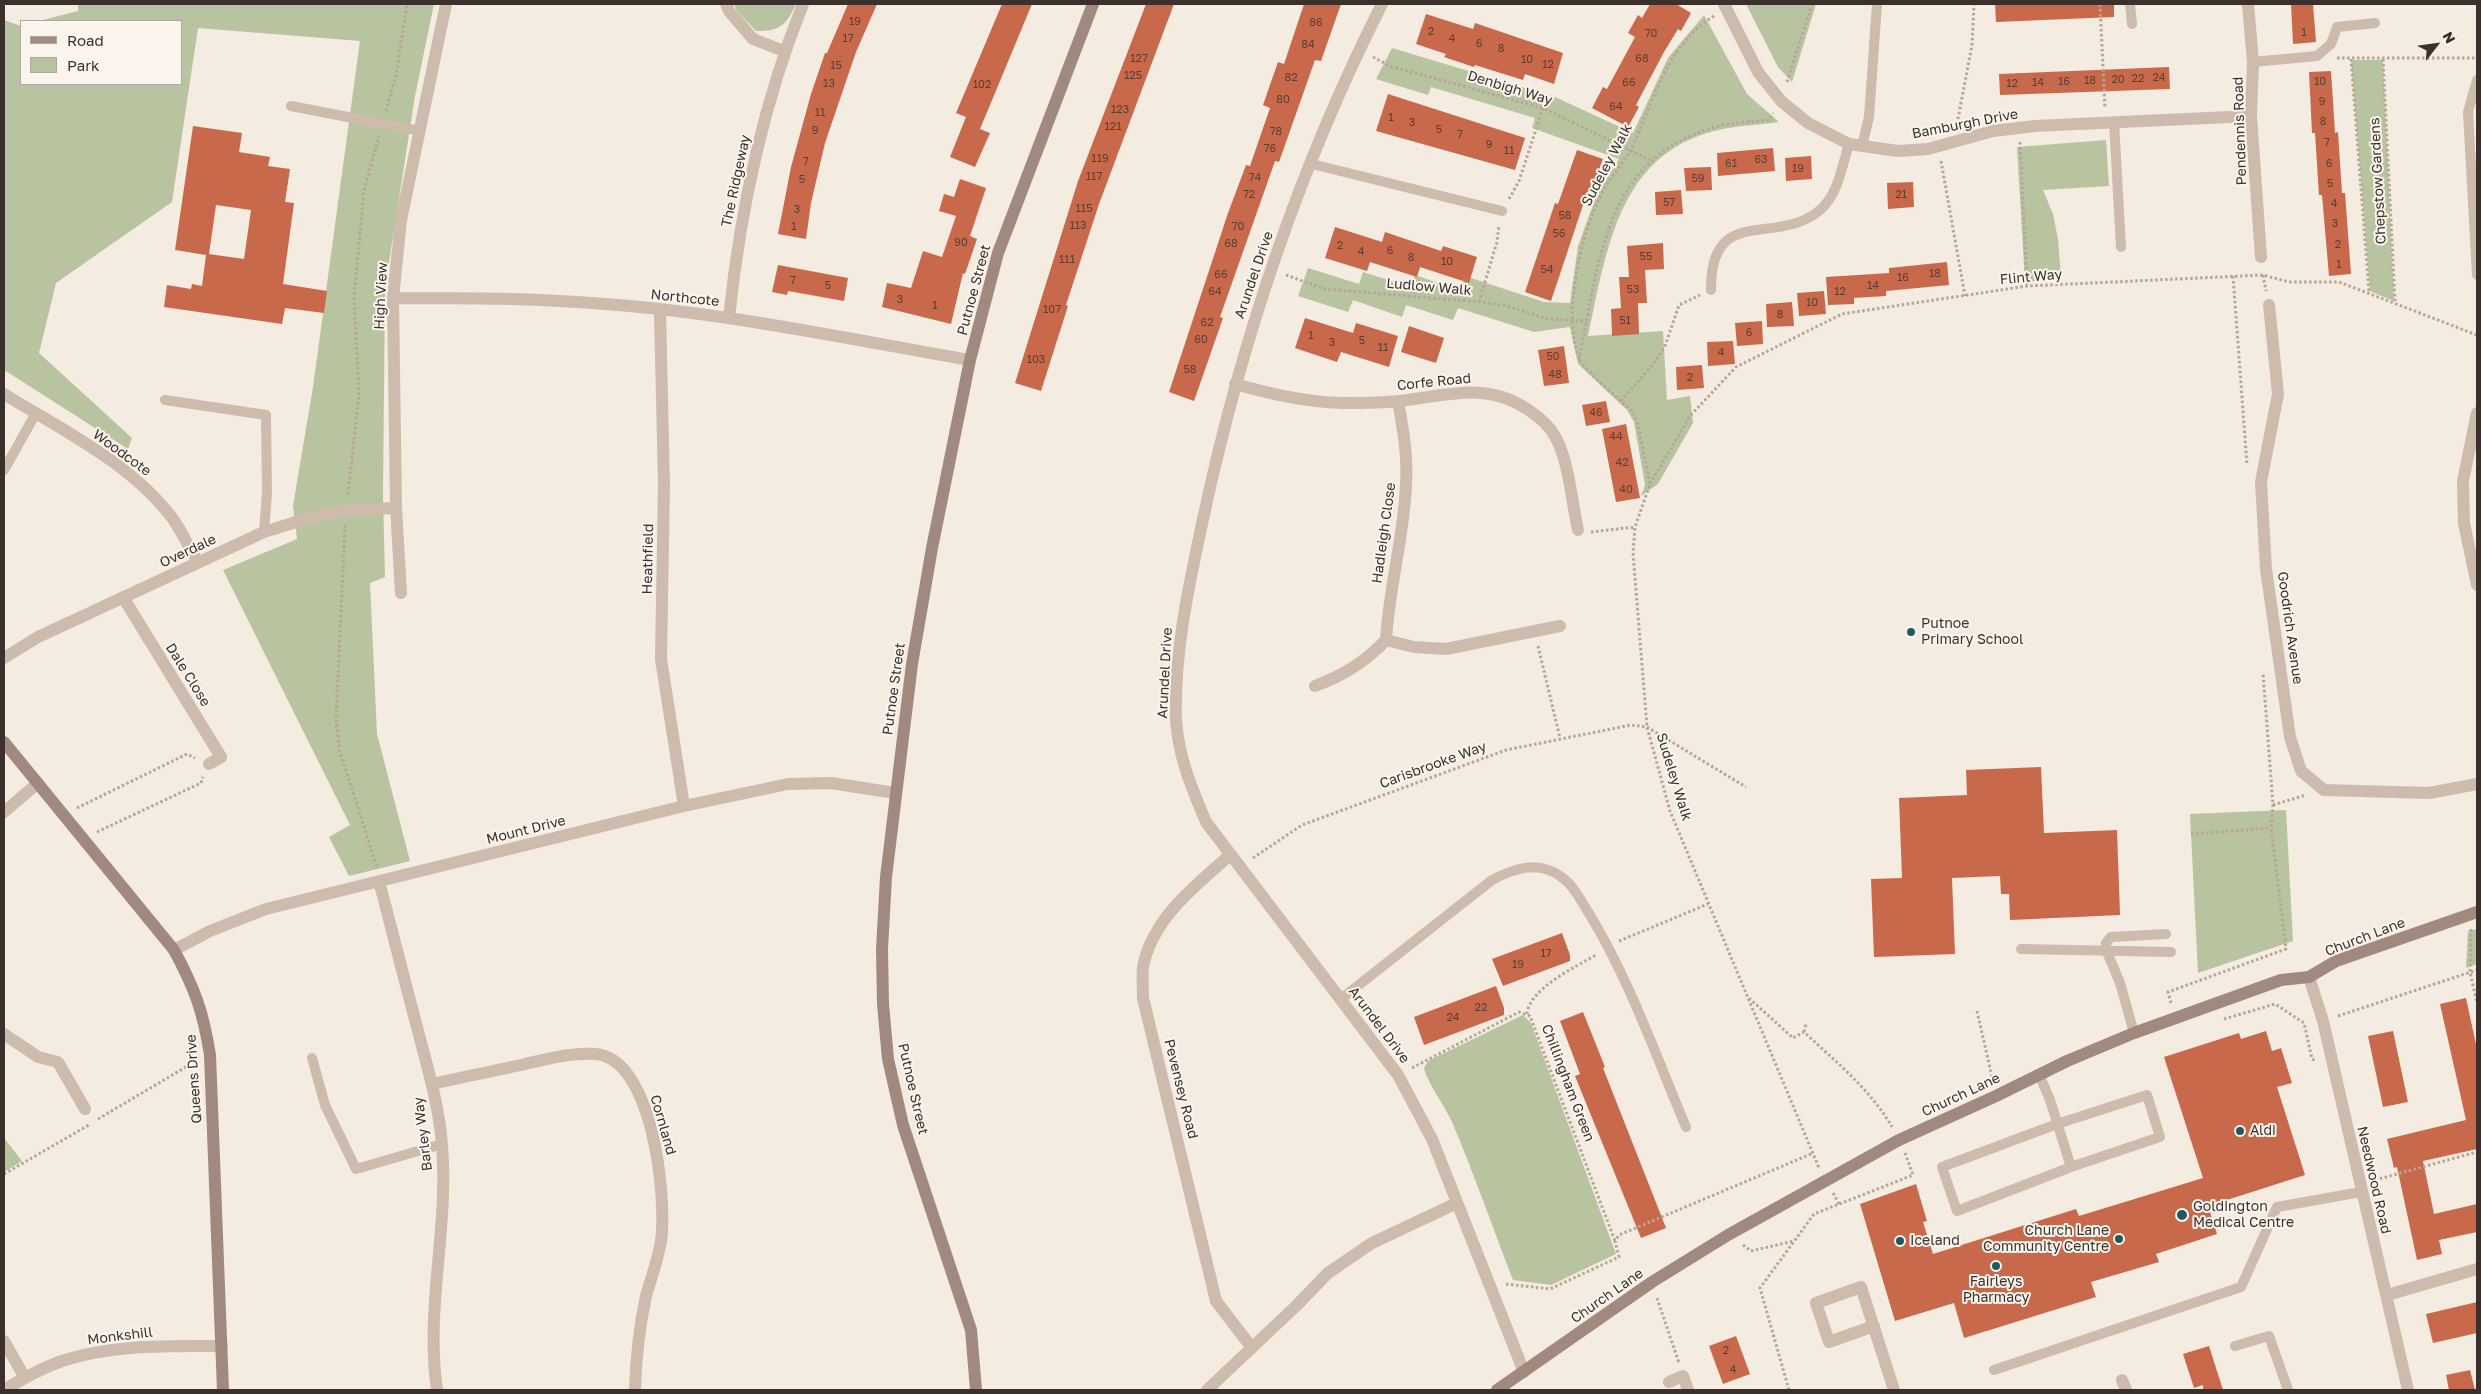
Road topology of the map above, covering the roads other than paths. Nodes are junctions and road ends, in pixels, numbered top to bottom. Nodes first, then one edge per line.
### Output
1 (446, 4) edge
2 (726, 4) edge
3 (803, 4) edge
4 (1093, 4) edge
5 (1382, 4) edge
6 (1877, 4) edge
7 (2130, 4) edge
8 (2248, 4) edge
9 (1725, 6) edge
10 (2375, 23) dead end
11 (2132, 24) dead end
12 (784, 51) junction
13 (2253, 62) junction
14 (2477, 80) edge
15 (291, 106) dead end
16 (2251, 116) junction
17 (2110, 122) junction
18 (420, 131) junction
19 (1849, 144) junction
20 (1862, 146) junction
21 (1312, 164) junction
22 (1502, 211) road end
23 (2121, 248) dead end
24 (2261, 257) road end
25 (2477, 274) edge
26 (1711, 290) road end
27 (393, 298) junction
28 (2269, 305) road end
29 (660, 311) junction
30 (729, 318) junction
31 (970, 360) junction
32 (1235, 384) junction
33 (4, 394) edge
34 (165, 400) dead end
35 (1398, 401) junction
36 (2477, 413) edge
37 (36, 414) junction
38 (4, 470) edge
39 (396, 508) junction
40 (1578, 530) road end
41 (264, 532) junction
42 (198, 562) junction
43 (2477, 585) edge
44 (402, 594) dead end
45 (123, 597) junction
46 (1560, 626) dead end
47 (1386, 640) junction
48 (4, 658) edge
49 (1315, 686) dead end
50 (4, 742) edge
51 (209, 764) road end
52 (38, 783) junction
53 (2477, 784) edge
54 (895, 793) junction
55 (684, 806) junction
56 (4, 812) edge
57 (1230, 855) junction
58 (379, 881) junction
59 (2474, 913) edge
60 (2166, 934) dead end
61 (174, 950) junction
62 (2021, 950) dead end
63 (2107, 952) junction
64 (2171, 952) dead end
65 (2309, 977) junction
66 (1341, 999) junction
67 (2134, 1033) junction
68 (4, 1034) edge
69 (312, 1058) dead end
70 (2039, 1074) junction
71 (432, 1084) junction
72 (85, 1109) dead end
73 (2057, 1124) junction
74 (1686, 1127) dead end
75 (442, 1144) junction
76 (2071, 1168) junction
77 (2360, 1188) junction
78 (1457, 1203) junction
79 (2477, 1269) edge
80 (2387, 1295) junction
81 (1874, 1326) junction
82 (4, 1341) edge
83 (222, 1346) junction
84 (2235, 1346) dead end
85 (1252, 1348) junction
86 (1994, 1370) dead end
87 (1524, 1372) junction
88 (25, 1378) junction
89 (1669, 1382) dead end
90 (4, 1390) edge
91 (223, 1390) edge
92 (437, 1390) edge
93 (635, 1390) edge
94 (976, 1390) edge
95 (1207, 1390) edge
96 (1497, 1390) edge
97 (1688, 1390) edge
98 (1894, 1390) edge
99 (2288, 1390) edge
100 (2408, 1390) edge

1 - 18 street, High View
2 - 12 street
3 - 12 street, The Ridgeway
4 - 31 street, Putnoe Street
5 - 21 street, Arundel Drive
6 - 20 lane
7 - 11 lane
8 - 13 street, Pendennis Road
9 - 19 street, Bamburgh Drive
10 - 13 lane
12 - 30 street, The Ridgeway
13 - 16 street, Pendennis Road
14 - 25 lane
15 - 18 lane
16 - 17 street, Bamburgh Drive
16 - 24 street, Pendennis Road
17 - 20 street, Bamburgh Drive
17 - 23 lane
18 - 27 street, High View
19 - 20 street, Bamburgh Drive
19 - 26 lane
21 - 22 lane
21 - 32 street, Arundel Drive
27 - 29 street, Northcote
27 - 39 street, High View
28 - 53 street, Goodrich Avenue
29 - 30 street, Northcote
29 - 55 street, Heathfield
30 - 31 street, Northcote
31 - 54 street, Putnoe Street
32 - 35 street, Corfe Road
32 - 57 street, Arundel Drive
33 - 37 street, Woodcote
34 - 41 lane
35 - 40 street, Corfe Road
35 - 47 street, Hadleigh Close
36 - 43 street
37 - 38 lane
37 - 42 street, Woodcote
39 - 41 street, Overdale
39 - 44 street, High View
41 - 42 street, Overdale
42 - 45 street, Overdale
45 - 48 street, Overdale
45 - 51 street, Dale Close
46 - 47 street
47 - 49 street
50 - 52 street, Queens Drive
52 - 56 street
52 - 61 street, Queens Drive
54 - 55 street, Mount Drive
54 - 94 street, Putnoe Street
55 - 58 street, Mount Drive
57 - 66 street, Arundel Drive
57 - 85 street, Pevensey Road
58 - 61 street, Mount Drive
58 - 71 street, Barley Way
59 - 65 street, Church Lane
60 - 63 lane
61 - 83 street, Queens Drive
62 - 63 lane
63 - 64 lane
63 - 67 lane
65 - 67 street, Church Lane
65 - 77 street, Needwood Road
66 - 74 lane
66 - 78 street, Arundel Drive
67 - 70 street, Church Lane
68 - 72 street
69 - 75 lane
70 - 73 lane
70 - 87 street, Church Lane
71 - 75 street, Barley Way
71 - 93 street, Cornland
73 - 76 lane
73 - 76 lane
73 - 76 lane
75 - 92 street, Barley Way
77 - 80 street, Needwood Road
77 - 86 lane
78 - 85 street
78 - 87 street, Arundel Drive
79 - 80 street
80 - 100 street, Needwood Road
81 - 81 street
81 - 98 street
82 - 88 street
83 - 88 street, Monkshill
83 - 91 street, Queens Drive
84 - 99 lane
85 - 95 street
87 - 96 street, Church Lane
88 - 90 street, Monkshill
89 - 97 street

